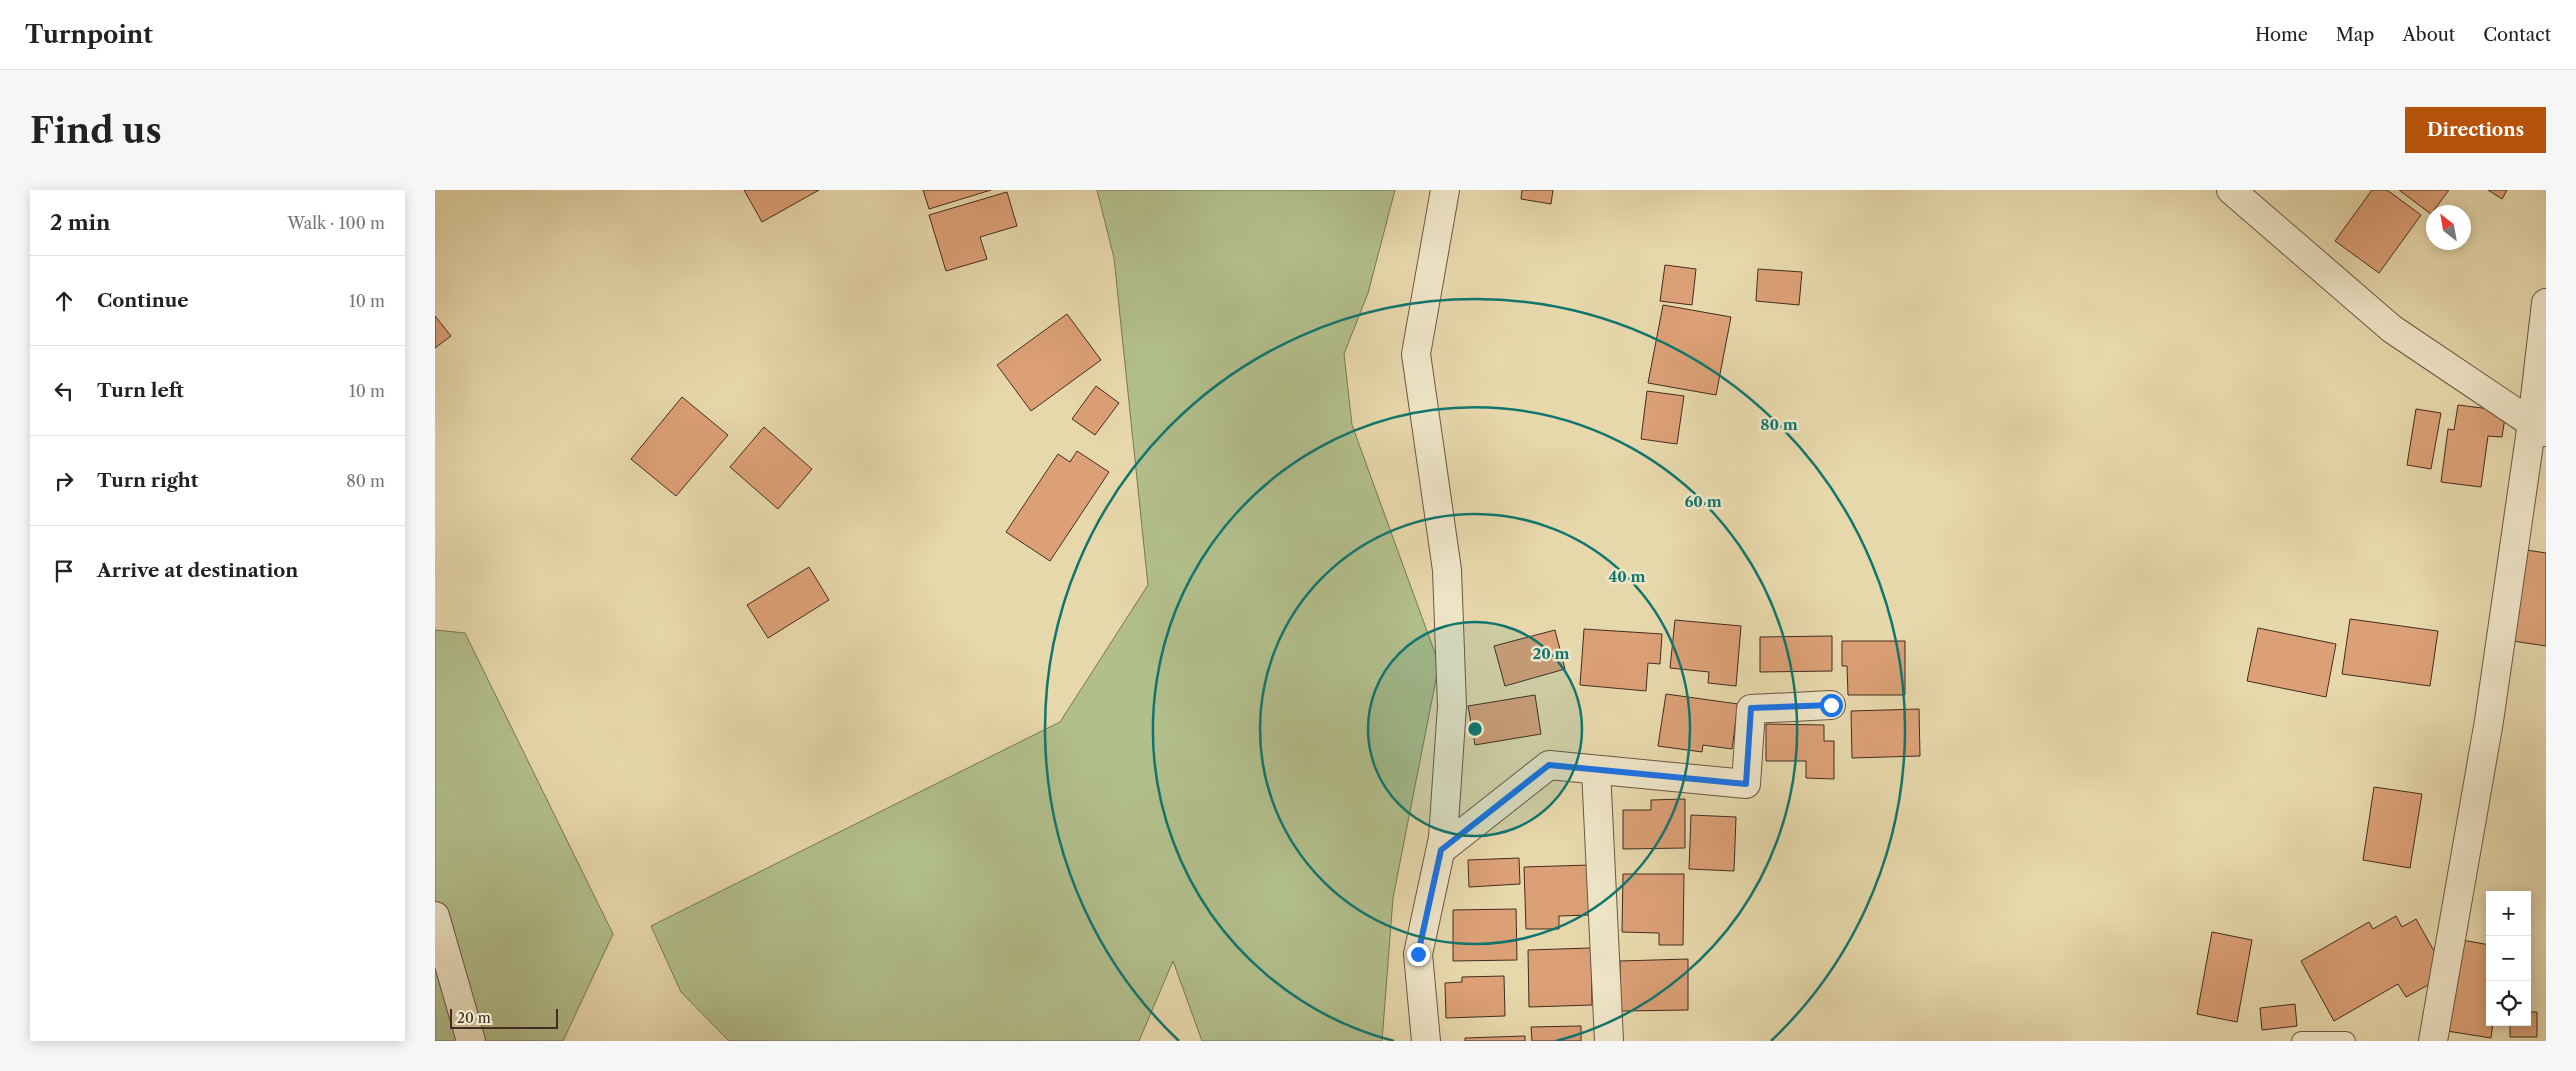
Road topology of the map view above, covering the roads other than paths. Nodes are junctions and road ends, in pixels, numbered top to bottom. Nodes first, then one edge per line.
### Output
1 (1445, 190) edge
2 (2231, 190) edge
3 (2546, 303) edge
4 (2539, 428) edge
5 (1831, 705) dead end
6 (1596, 770) junction
7 (1441, 850) junction
8 (435, 916) edge
9 (471, 1041) edge
10 (1426, 1041) edge
11 (1609, 1041) edge
12 (2301, 1041) edge
13 (2346, 1041) edge
14 (2433, 1041) edge

1 - 7 street
2 - 4 street
3 - 4 street
4 - 14 street
5 - 6 street
6 - 7 street
6 - 11 street
7 - 10 street
8 - 9 street
12 - 13 lane

